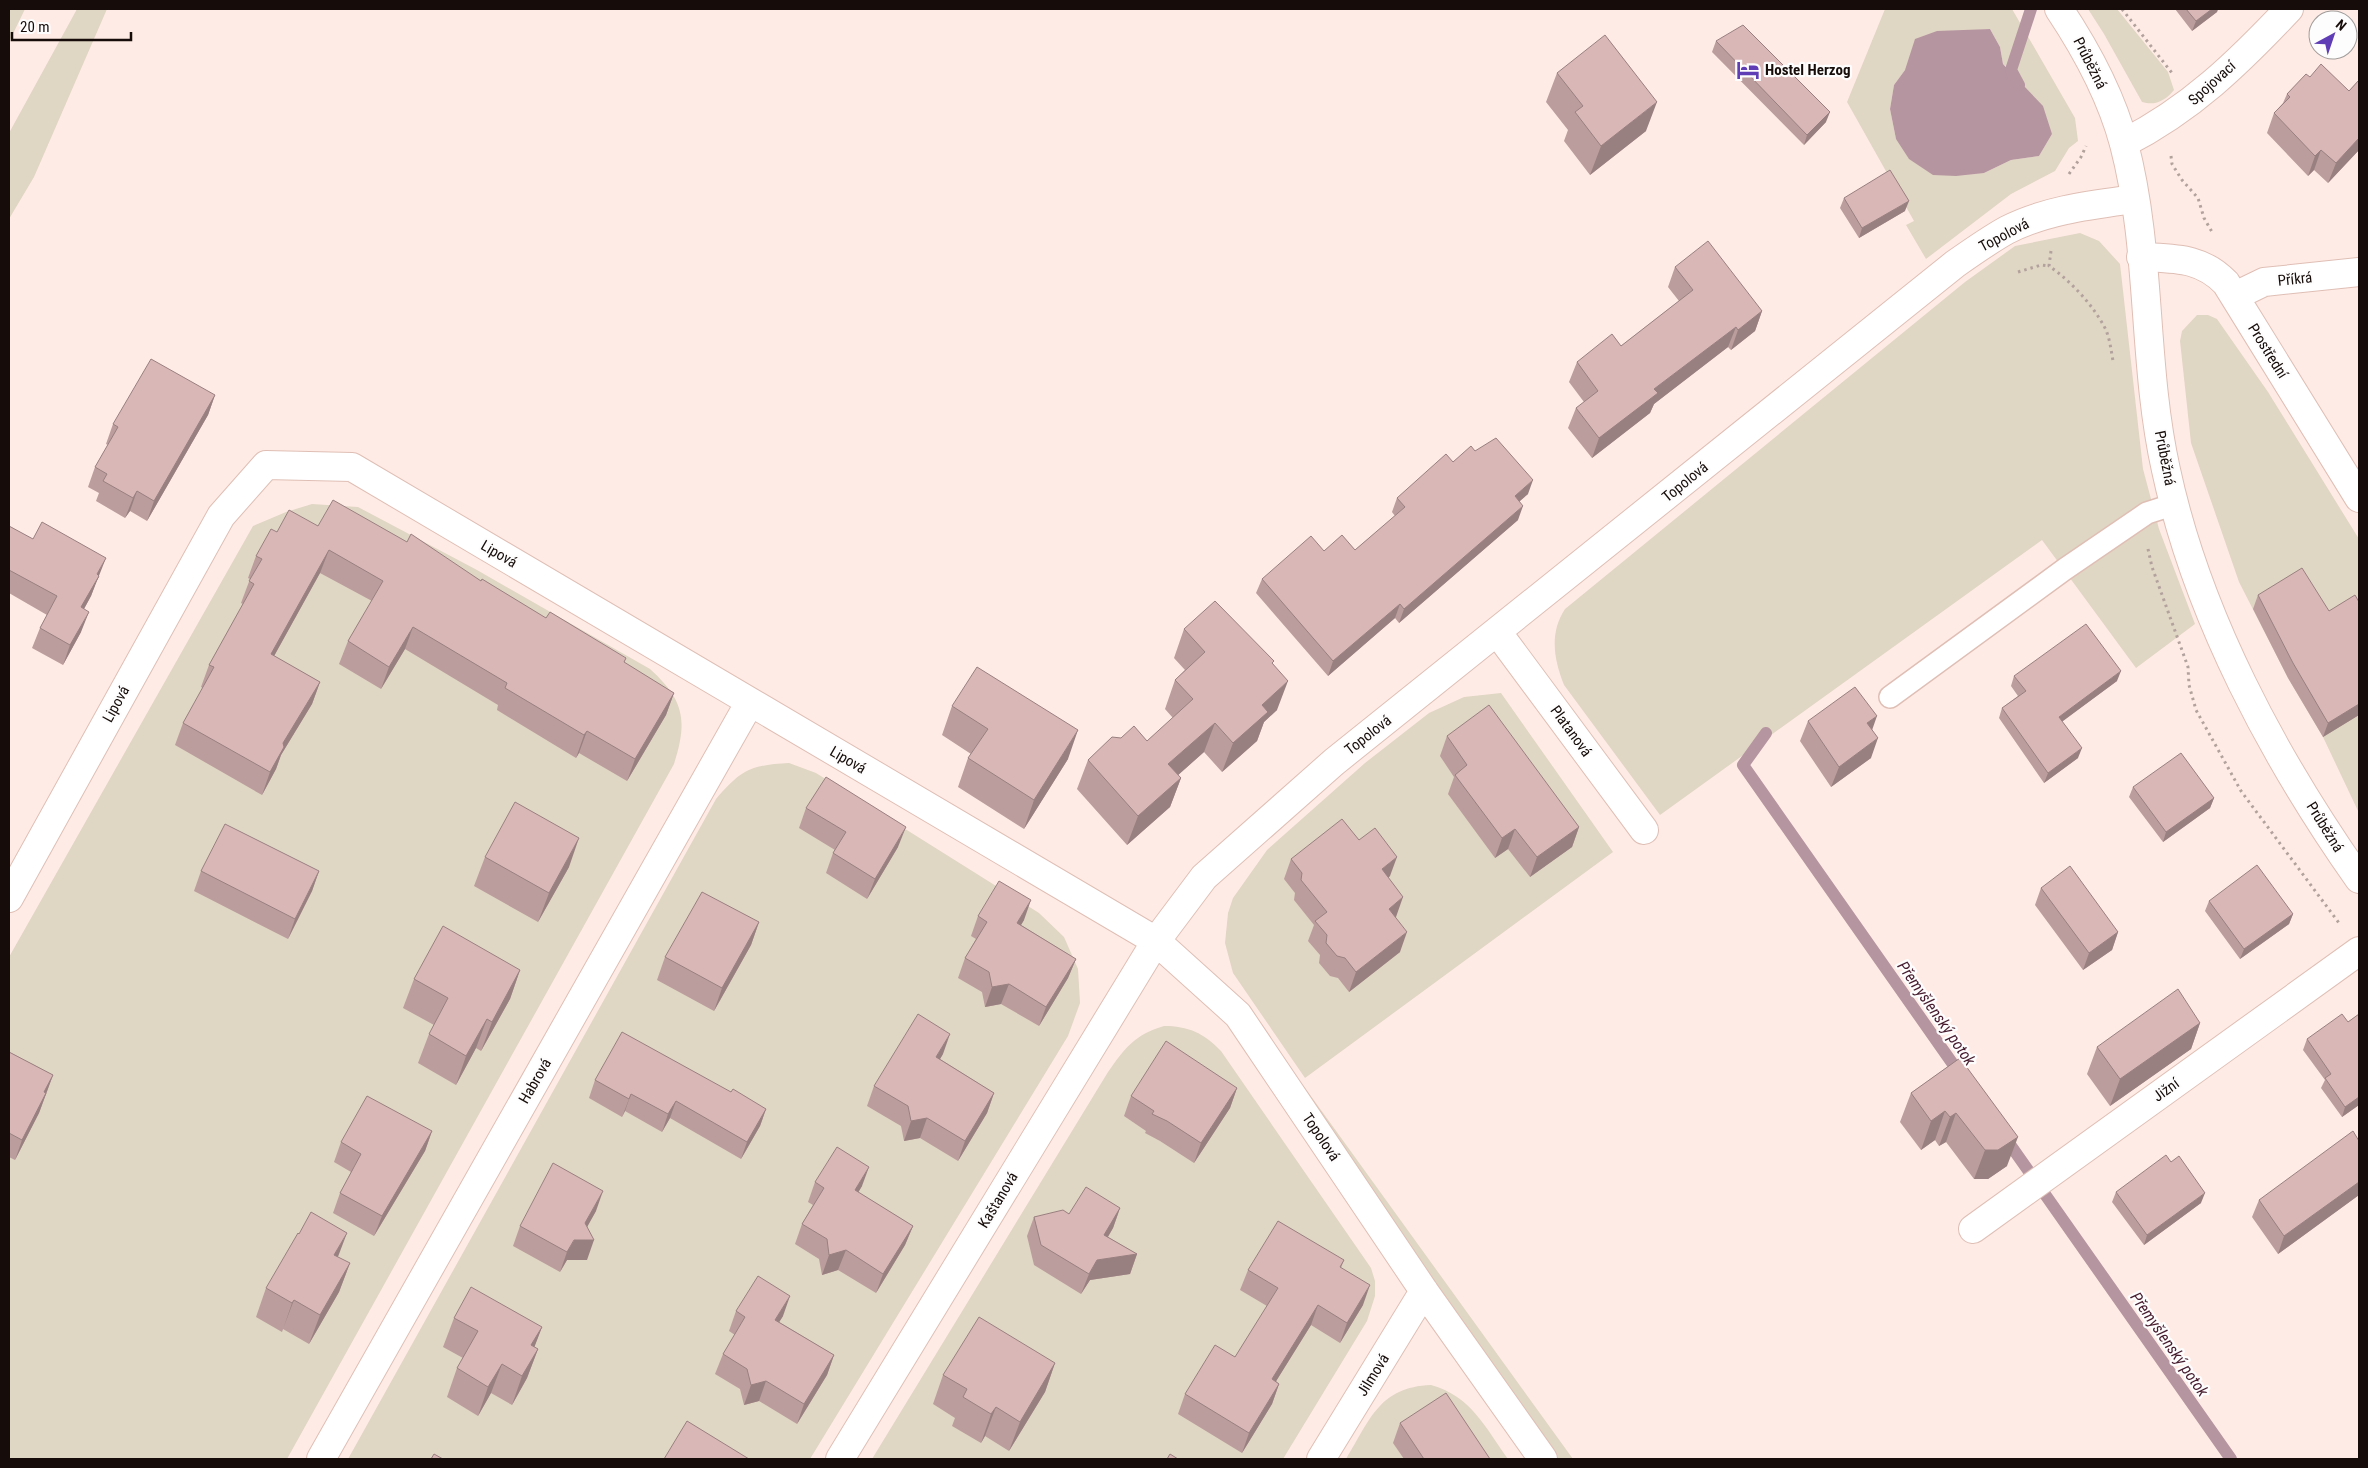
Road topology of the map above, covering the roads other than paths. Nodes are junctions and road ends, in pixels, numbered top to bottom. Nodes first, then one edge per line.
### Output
1 (2059, 9) edge
2 (2289, 9) edge
3 (2124, 143) junction
4 (2134, 199) junction
5 (2142, 256) junction
6 (2359, 272) edge
7 (2235, 296) junction
8 (2359, 498) edge
9 (2175, 504) junction
10 (1498, 633) junction
11 (1890, 697) dead end
12 (750, 702) junction
13 (1644, 830) dead end
14 (2359, 879) edge
15 (9, 898) edge
16 (1156, 941) junction
17 (2359, 951) edge
18 (1973, 1229) dead end
19 (1424, 1291) junction
20 (321, 1459) edge
21 (840, 1459) edge
22 (1321, 1459) edge
23 (1543, 1459) edge

1 - 3 street, Průběžná
2 - 3 street, Spojovací
3 - 4 street, Průběžná
4 - 5 street, Průběžná
4 - 10 street, Topolová
5 - 7 street, Prostřední
5 - 9 street, Průběžná
6 - 7 street, Příkrá
7 - 8 street, Prostřední
9 - 11 lane
9 - 14 street, Průběžná
10 - 13 street, Platanová
10 - 16 street, Topolová
12 - 15 street, Lipová
12 - 16 street, Lipová
12 - 20 street, Habrová
16 - 19 street, Topolová
16 - 21 street, Kaštanová
17 - 18 street, Jižní
19 - 22 street, Jilmová
19 - 23 street, Topolová

